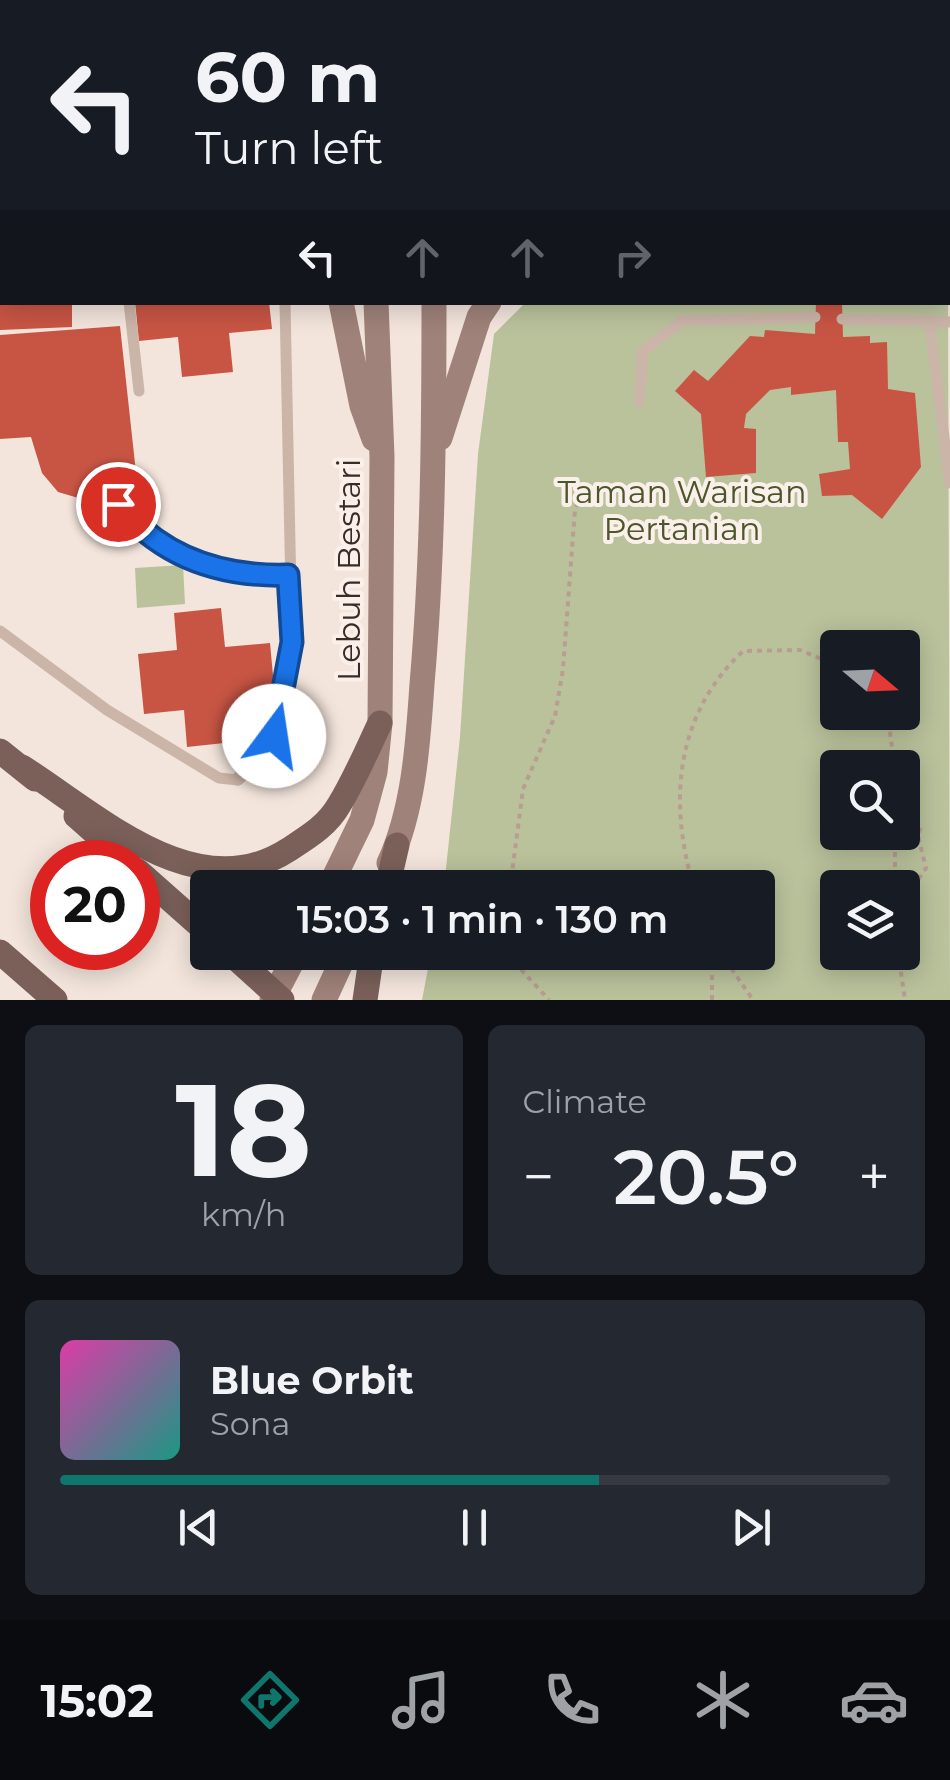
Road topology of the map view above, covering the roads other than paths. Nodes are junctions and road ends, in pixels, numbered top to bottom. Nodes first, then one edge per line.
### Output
1 (130, 305) edge
2 (285, 305) edge
3 (341, 305) edge
4 (376, 305) edge
5 (434, 305) edge
6 (487, 305) edge
7 (815, 317) dead end
8 (842, 318) dead end
9 (929, 320) junction
10 (950, 322) edge
11 (139, 392) dead end
12 (638, 402) dead end
13 (382, 457) junction
14 (432, 468) junction
15 (950, 483) edge
16 (118, 504) dead end
17 (288, 575) junction
18 (0, 631) edge
19 (380, 723) junction
20 (0, 751) edge
21 (22, 768) junction
22 (103, 840) edge
23 (397, 845) junction
24 (338, 870) edge
25 (385, 870) edge
26 (391, 870) edge
27 (160, 890) edge
28 (190, 917) edge
29 (0, 952) edge
30 (247, 970) edge
31 (289, 970) edge
32 (338, 970) edge
33 (369, 970) edge
34 (276, 998) edge
35 (55, 1000) edge
36 (324, 1000) edge
37 (364, 1000) edge

1 - 11 lane
2 - 17 lane
3 - 13 main road
4 - 13 main road, Lebuh Bestari
5 - 14 main road
6 - 14 main road
7 - 12 lane
8 - 9 lane
9 - 10 lane
9 - 15 lane
13 - 19 main road, Lebuh Bestari
14 - 23 main road
16 - 17 lane
17 - 18 lane
19 - 21 main road
19 - 24 main road, Lebuh Bestari
20 - 21 main road
21 - 22 main road
23 - 25 main road
23 - 26 main road
27 - 28 main road
29 - 35 main road
30 - 34 main road
31 - 34 main road
32 - 36 main road
33 - 37 main road

